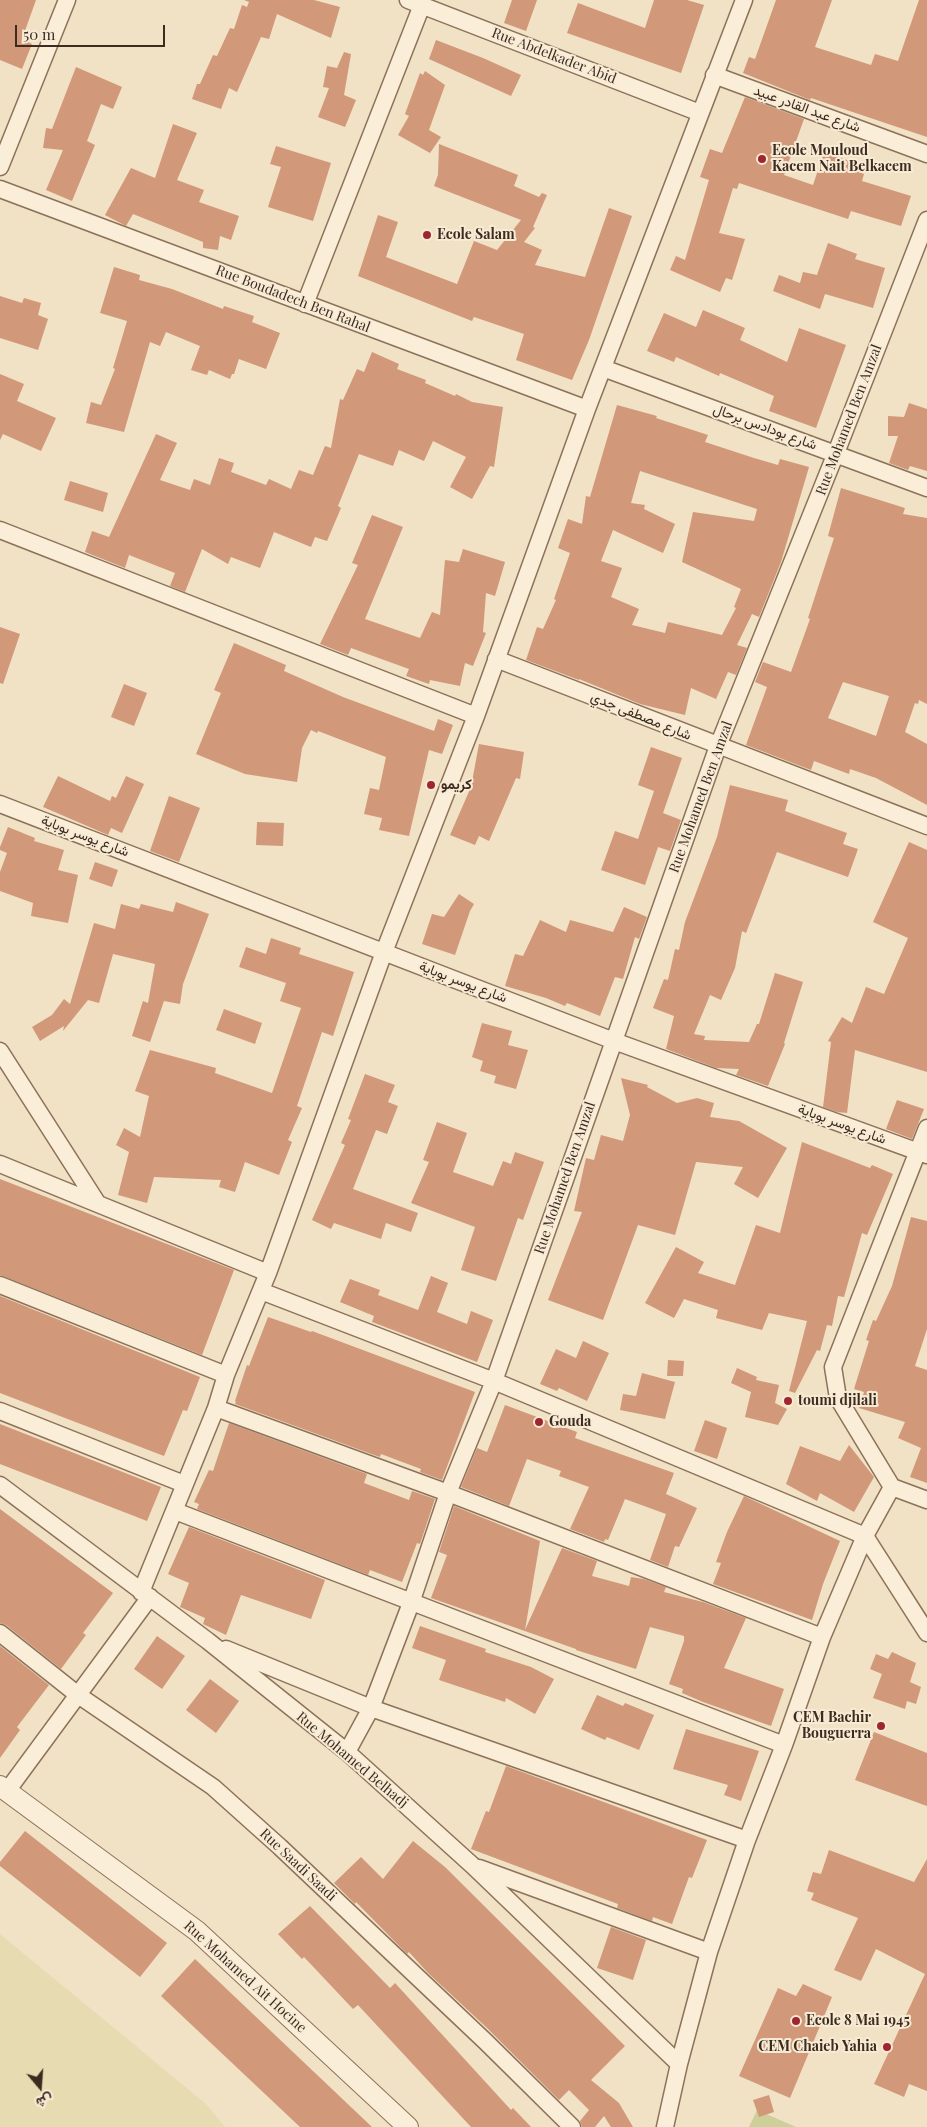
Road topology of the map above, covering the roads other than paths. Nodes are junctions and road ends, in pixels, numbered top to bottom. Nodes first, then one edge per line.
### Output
1 (67, 0) edge
2 (744, 0) edge
3 (415, 3) edge
4 (714, 75) junction
5 (700, 113) junction
6 (927, 154) edge
7 (0, 167) edge
8 (0, 189) edge
9 (927, 220) edge
10 (305, 304) junction
11 (602, 368) junction
12 (587, 409) junction
13 (836, 453) junction
14 (927, 488) edge
15 (0, 530) edge
16 (496, 659) junction
17 (476, 716) junction
18 (718, 746) junction
19 (0, 804) edge
20 (927, 826) edge
21 (384, 952) junction
22 (614, 1041) junction
23 (0, 1051) edge
24 (927, 1128) edge
25 (922, 1154) edge
26 (0, 1164) edge
27 (98, 1204) junction
28 (268, 1273) junction
29 (0, 1285) edge
30 (261, 1291) junction
31 (226, 1375) junction
32 (494, 1381) junction
33 (216, 1408) junction
34 (0, 1411) edge
35 (0, 1484) edge
36 (184, 1484) junction
37 (892, 1487) junction
38 (448, 1493) junction
39 (927, 1500) edge
40 (175, 1511) junction
41 (865, 1536) junction
42 (146, 1594) junction
43 (411, 1602) junction
44 (0, 1633) edge
45 (927, 1633) edge
46 (822, 1637) junction
47 (208, 1641) junction
48 (78, 1695) junction
49 (372, 1708) junction
50 (784, 1745) junction
51 (347, 1752) junction
52 (4, 1789) edge
53 (747, 1840) junction
54 (472, 1865) junction
55 (709, 1952) junction
56 (679, 2064) junction
57 (408, 2127) edge
58 (572, 2127) edge
59 (665, 2127) edge

1 - 7 street
2 - 4 street
3 - 5 street, Rue Abdelkader Abid
3 - 10 street
4 - 5 street
4 - 6 street, شارع عبد القادر عبيد
5 - 11 street
8 - 10 street, Rue Boudadech Ben Rahal
9 - 13 street, Rue Mohamed Ben Amzal
10 - 12 street, Rue Boudadech Ben Rahal
11 - 12 street
11 - 13 street, شارع بودادس برحال
12 - 16 street
13 - 14 street, شارع بودادس برحال
13 - 18 street, Rue Mohamed Ben Amzal
15 - 17 street
16 - 17 street
16 - 18 street, شارع مصطفى جدي
17 - 21 street
18 - 20 street, شارع مصطفى جدي
18 - 22 street, Rue Mohamed Ben Amzal
19 - 21 street, شارع يوسر بوباية
21 - 22 street, شارع يوسر بوباية
21 - 28 street
22 - 25 street, شارع يوسر بوباية
22 - 32 street, Rue Mohamed Ben Amzal
23 - 27 street
24 - 25 street
25 - 37 street
26 - 27 street
27 - 28 street
28 - 30 street
29 - 31 street
30 - 31 street
30 - 32 street
31 - 33 street
32 - 38 street, Rue Mohamed Ben Amzal
32 - 41 street
33 - 36 street
33 - 38 street
34 - 36 street
35 - 42 street, Rue Mohamed Belhadj
36 - 40 street
37 - 39 street
37 - 41 street
38 - 43 street, Rue Mohamed Ben Amzal
38 - 46 street
40 - 42 street
40 - 43 street
41 - 45 street
41 - 46 street
42 - 47 street, Rue Mohamed Belhadj
42 - 48 street
43 - 49 street, Rue Mohamed Ben Amzal
43 - 50 street
44 - 48 street, Rue Saadi Saadi
46 - 50 street
47 - 49 street
47 - 51 street, Rue Mohamed Belhadj
48 - 52 street
48 - 58 street, Rue Saadi Saadi
49 - 51 street, Rue Mohamed Ben Amzal
49 - 53 street
50 - 53 street
51 - 54 street, Rue Mohamed Belhadj
52 - 57 street, Rue Mohamed Ait Hocine
53 - 55 street
54 - 55 street
54 - 56 street, Rue Mohamed Belhadj
55 - 56 street
56 - 59 street

